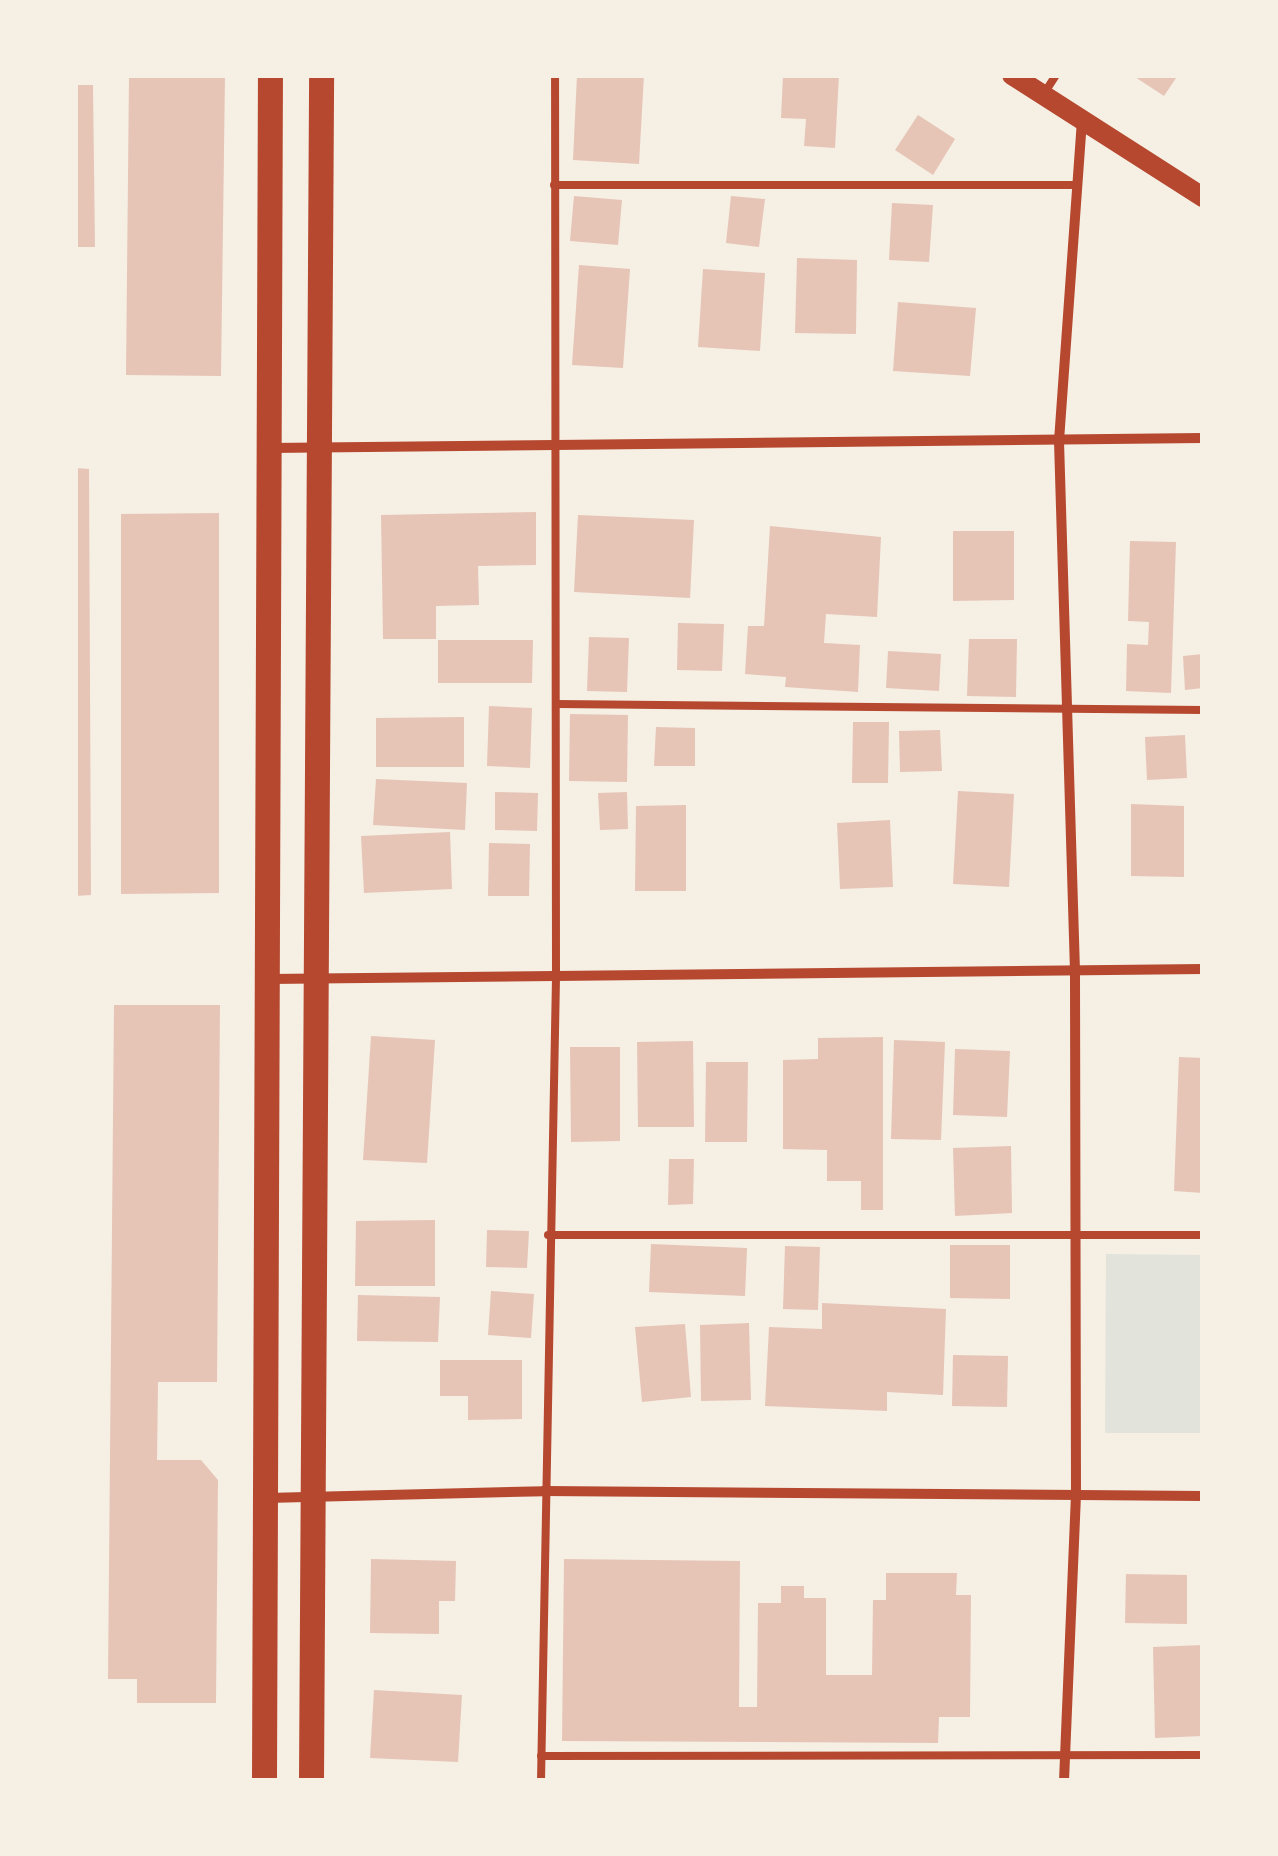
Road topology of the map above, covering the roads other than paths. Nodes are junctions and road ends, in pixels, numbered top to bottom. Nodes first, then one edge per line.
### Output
1 (270, 75) edge
2 (320, 75) edge
3 (555, 75) edge
4 (1012, 75) edge
5 (1056, 75) edge
6 (1043, 95) junction
7 (1082, 118) junction
8 (1075, 185) junction
9 (554, 186) junction
10 (1203, 197) edge
11 (1203, 438) edge
12 (1059, 441) junction
13 (550, 445) junction
14 (317, 447) junction
15 (269, 448) junction
16 (556, 704) junction
17 (1203, 710) edge
18 (1067, 711) junction
19 (1203, 969) edge
20 (1075, 971) junction
21 (556, 977) junction
22 (314, 978) junction
23 (268, 979) junction
24 (1076, 1233) junction
25 (548, 1235) junction
26 (1203, 1235) edge
27 (544, 1492) junction
28 (313, 1496) junction
29 (1076, 1496) junction
30 (1203, 1496) edge
31 (266, 1498) junction
32 (1203, 1754) edge
33 (1065, 1755) junction
34 (541, 1756) junction
35 (264, 1781) edge
36 (312, 1781) edge
37 (542, 1781) edge
38 (1064, 1781) edge

1 - 15 main road
2 - 14 main road
3 - 9 lane
4 - 6 main road
5 - 6 lane
6 - 7 main road
7 - 8 street
7 - 10 main road
8 - 9 lane
8 - 12 street
9 - 13 lane
11 - 12 street
12 - 13 street
12 - 18 street
13 - 14 street
13 - 16 lane
14 - 15 street
14 - 22 main road
15 - 23 main road
16 - 18 lane
16 - 21 lane
17 - 18 lane
18 - 20 street
19 - 20 street
20 - 21 street
20 - 24 street
21 - 22 street
21 - 25 lane
22 - 23 street
22 - 28 main road
23 - 31 main road
24 - 25 lane
24 - 26 lane
24 - 29 street
25 - 27 lane
27 - 28 street
27 - 29 street
27 - 34 lane
28 - 31 street
28 - 36 main road
29 - 30 street
29 - 33 street
31 - 35 main road
32 - 33 lane
33 - 34 lane
33 - 38 street
34 - 37 lane

